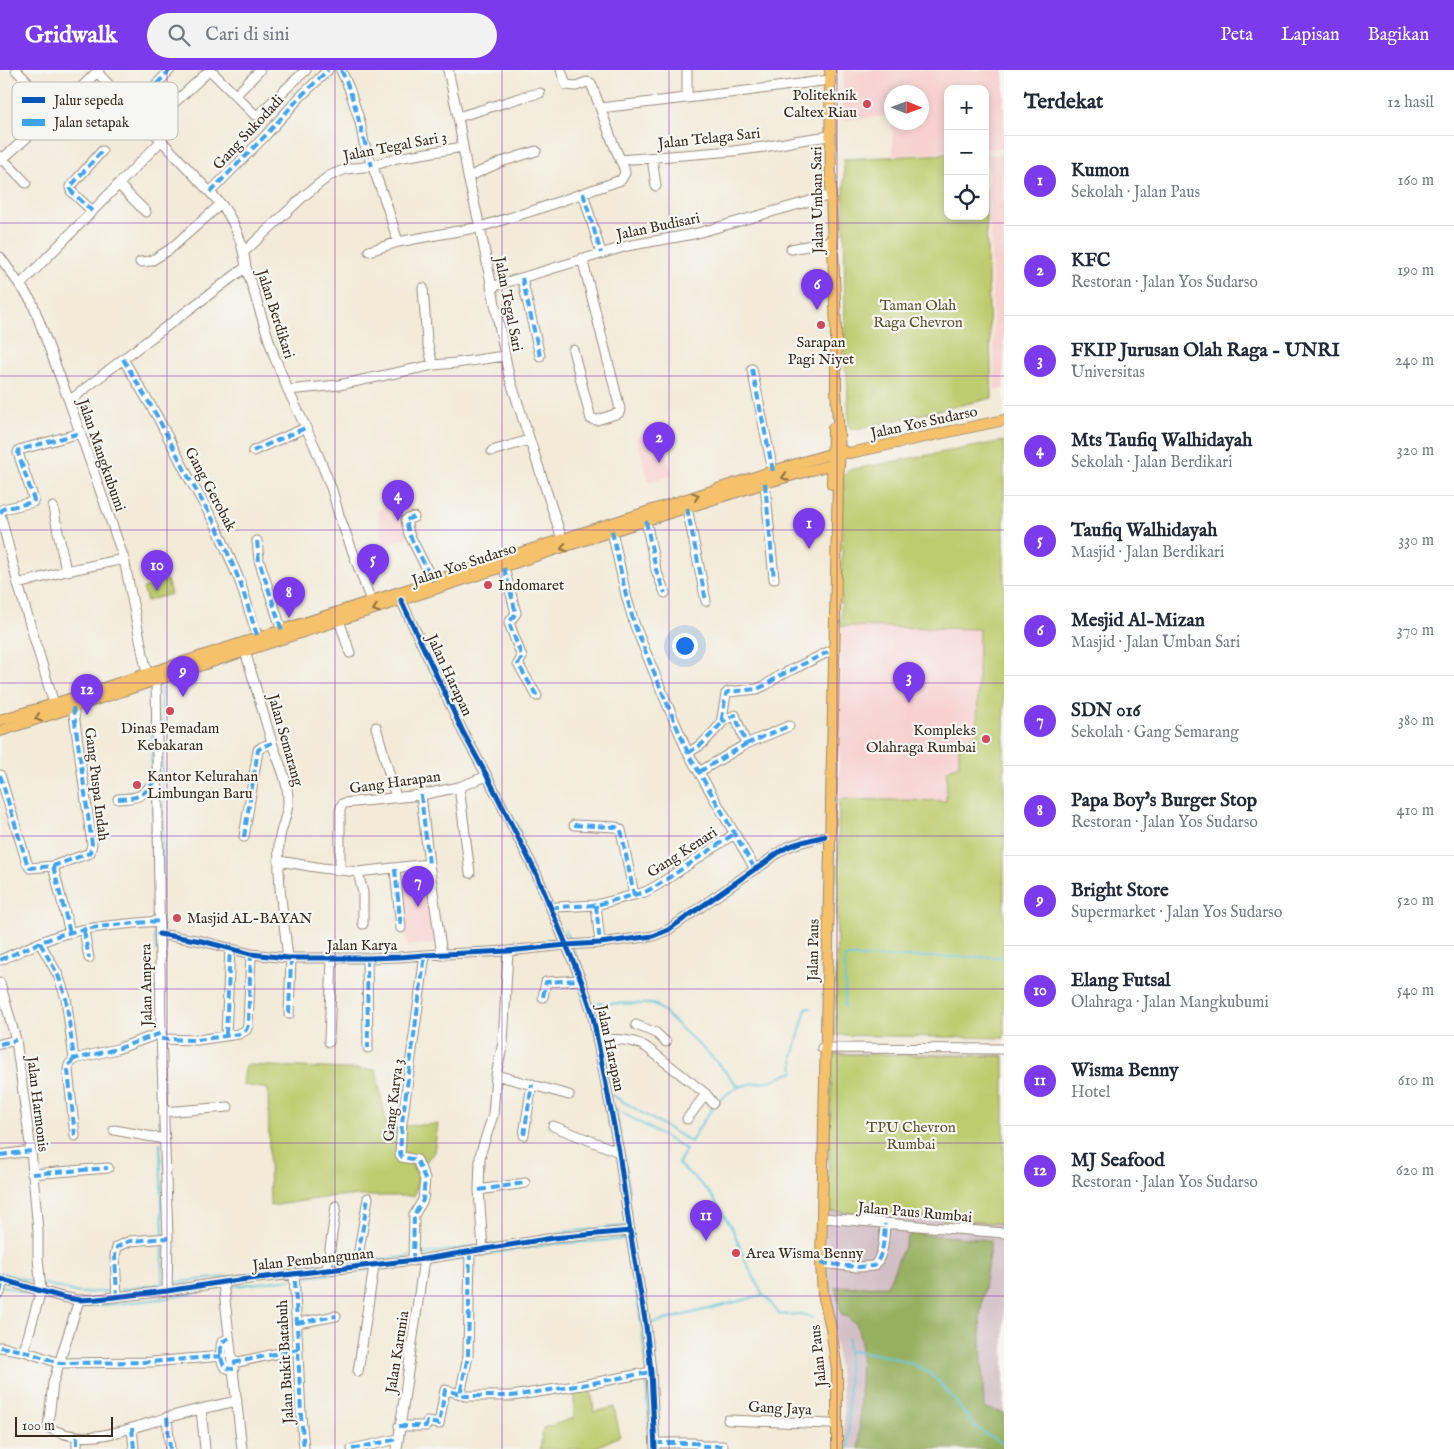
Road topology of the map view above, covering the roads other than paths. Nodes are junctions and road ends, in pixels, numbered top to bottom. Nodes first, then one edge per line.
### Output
1 (16, 70) edge
2 (170, 70) edge
3 (210, 70) edge
4 (260, 70) edge
5 (306, 70) edge
6 (328, 70) edge
7 (340, 70) edge
8 (448, 70) edge
9 (561, 70) edge
10 (687, 70) edge
11 (98, 71) edge
12 (830, 75) edge
13 (27, 82) edge
14 (87, 82) edge
15 (108, 82) edge
16 (159, 82) edge
17 (540, 93) dead end
18 (236, 95) junction
19 (687, 97) junction
20 (178, 99) edge
21 (600, 108) junction
22 (458, 117) junction
23 (830, 136) junction
24 (23, 140) edge
25 (160, 141) joint
26 (463, 147) junction
27 (536, 150) dead end
28 (102, 151) dead end
29 (652, 158) junction
30 (1, 159) edge
31 (620, 160) junction
32 (372, 166) junction
33 (468, 177) junction
34 (26, 183) dead end
35 (118, 184) junction
36 (656, 186) dead end
37 (210, 192) junction
38 (583, 193) junction
39 (831, 195) junction
40 (221, 204) junction
41 (92, 211) junction
42 (146, 212) dead end
43 (480, 227) junction
44 (833, 241) junction
45 (398, 242) junction
46 (791, 249) dead end
47 (369, 251) dead end
48 (244, 252) junction
49 (601, 253) junction
50 (0, 257) edge
51 (582, 258) junction
52 (140, 262) dead end
53 (246, 267) junction
54 (522, 278) junction
55 (20, 284) junction
56 (491, 287) junction
57 (422, 288) dead end
58 (573, 350) dead end
59 (504, 356) junction
60 (540, 356) dead end
61 (123, 359) junction
62 (433, 365) junction
63 (752, 369) dead end
64 (288, 390) junction
65 (69, 401) junction
66 (1004, 420) edge
67 (305, 428) junction
68 (80, 433) junction
69 (530, 440) junction
70 (253, 451) dead end
71 (492, 451) dead end
72 (839, 457) junction
73 (773, 470) junction
74 (765, 483) junction
75 (52, 507) dead end
76 (687, 508) junction
77 (0, 513) edge
78 (656, 513) junction
79 (414, 517) dead end
80 (646, 521) junction
81 (612, 532) junction
82 (562, 539) junction
83 (257, 542) dead end
84 (124, 559) junction
85 (504, 568) junction
86 (66, 571) junction
87 (774, 579) dead end
88 (433, 582) junction
89 (18, 584) junction
90 (665, 593) dead end
91 (401, 600) junction
92 (371, 601) junction
93 (706, 602) dead end
94 (339, 620) junction
95 (320, 623) junction
96 (282, 630) junction
97 (258, 638) junction
98 (245, 651) junction
99 (350, 652) dead end
100 (828, 652) junction
101 (152, 677) junction
102 (537, 696) dead end
103 (54, 704) junction
104 (74, 707) junction
105 (0, 720) edge
106 (722, 722) junction
107 (789, 726) dead end
108 (376, 727) dead end
109 (0, 730) edge
110 (272, 743) junction
111 (746, 744) junction
112 (688, 753) junction
113 (699, 772) junction
114 (0, 775) edge
115 (486, 776) junction
116 (158, 777) junction
117 (458, 787) junction
118 (420, 795) junction
119 (396, 798) junction
120 (118, 799) dead end
121 (574, 825) dead end
122 (734, 834) junction
123 (825, 836) junction
124 (244, 837) dead end
125 (279, 861) junction
126 (429, 864) junction
127 (53, 866) junction
128 (395, 868) junction
129 (755, 869) junction
130 (340, 870) junction
131 (358, 872) junction
132 (470, 873) dead end
133 (634, 895) junction
134 (596, 905) junction
135 (554, 907) junction
136 (160, 921) junction
137 (364, 924) dead end
138 (401, 928) dead end
139 (84, 930) junction
140 (70, 933) junction
141 (160, 934) junction
142 (40, 943) junction
143 (600, 943) junction
144 (567, 945) junction
145 (230, 948) junction
146 (508, 951) junction
147 (251, 954) junction
148 (442, 954) junction
149 (425, 955) junction
150 (332, 957) junction
151 (89, 958) dead end
152 (290, 958) junction
153 (367, 958) junction
154 (0, 960) edge
155 (581, 980) junction
156 (0, 983) edge
157 (543, 997) dead end
158 (289, 1014) dead end
159 (636, 1025) dead end
160 (656, 1033) junction
161 (161, 1036) junction
162 (226, 1036) junction
163 (598, 1039) junction
164 (16, 1040) junction
165 (328, 1042) dead end
166 (666, 1042) dead end
167 (0, 1044) edge
168 (646, 1047) junction
169 (368, 1048) dead end
170 (824, 1048) junction
171 (1004, 1049) edge
172 (74, 1059) junction
173 (496, 1075) junction
174 (532, 1084) junction
175 (706, 1094) junction
176 (569, 1095) dead end
177 (713, 1103) dead end
178 (228, 1107) dead end
179 (164, 1112) junction
180 (687, 1119) dead end
181 (553, 1126) dead end
182 (114, 1130) dead end
183 (524, 1134) dead end
184 (75, 1136) dead end
185 (164, 1139) junction
186 (31, 1152) junction
187 (619, 1152) junction
188 (0, 1155) edge
189 (108, 1168) dead end
190 (32, 1174) junction
191 (525, 1183) dead end
192 (478, 1190) junction
193 (368, 1198) dead end
194 (336, 1206) dead end
195 (823, 1218) junction
196 (885, 1224) junction
197 (630, 1231) junction
198 (1004, 1233) edge
199 (168, 1238) junction
200 (483, 1248) junction
201 (469, 1256) junction
202 (413, 1261) junction
203 (821, 1262) junction
204 (424, 1263) junction
205 (356, 1267) junction
206 (374, 1268) junction
207 (327, 1270) junction
208 (294, 1273) junction
209 (1, 1280) edge
210 (223, 1282) junction
211 (41, 1290) junction
212 (167, 1291) junction
213 (0, 1293) edge
214 (118, 1297) junction
215 (79, 1300) junction
216 (336, 1316) dead end
217 (297, 1324) junction
218 (230, 1338) junction
219 (0, 1347) edge
220 (298, 1349) junction
221 (24, 1351) junction
222 (222, 1356) junction
223 (59, 1363) junction
224 (233, 1366) junction
225 (358, 1372) dead end
226 (647, 1372) junction
227 (461, 1394) junction
228 (237, 1401) junction
229 (201, 1409) junction
230 (167, 1417) junction
231 (728, 1420) dead end
232 (830, 1424) junction
233 (399, 1426) junction
234 (132, 1428) junction
235 (77, 1437) junction
236 (398, 1439) junction
237 (656, 1444) edge
238 (723, 1446) dead end
239 (77, 1449) edge
240 (134, 1449) edge
241 (170, 1449) edge
242 (205, 1449) edge
243 (242, 1449) edge
244 (304, 1449) edge
245 (352, 1449) edge
246 (397, 1449) edge
247 (830, 1449) edge
248 (837, 1449) edge

1 - 13 street
2 - 16 street
3 - 18 street
3 - 20 street
4 - 18 street
5 - 18 street
6 - 37 street, Gang Sukodadi
7 - 32 street
8 - 22 street, Jalan Tegal Sari
9 - 21 street
10 - 19 street
11 - 14 street
11 - 15 street, Jalan Berdikari
12 - 19 street
12 - 23 main road, Jalan Umban Sari
17 - 22 street
19 - 21 street
21 - 31 street
22 - 26 street, Jalan Tegal Sari
23 - 29 street, Jalan Telaga Sari
23 - 39 main road, Jalan Umban Sari
24 - 30 street
25 - 35 street
25 - 37 street, Jalan Berdikari
26 - 32 street, Jalan Tegal Sari 3
26 - 33 street, Jalan Tegal Sari
27 - 33 street
28 - 41 street
29 - 31 street, Jalan Telaga Sari
29 - 36 street
30 - 34 street
31 - 38 street
32 - 45 street
32 - 48 street, Jalan Tegal Sari 3
33 - 43 street, Jalan Tegal Sari
35 - 41 street
35 - 42 street
37 - 40 street, Jalan Berdikari
38 - 43 street
38 - 49 street
39 - 44 main road, Jalan Umban Sari
39 - 49 street, Jalan Budisari
40 - 48 street, Jalan Berdikari
40 - 52 street
41 - 55 street
43 - 45 street
43 - 56 street, Jalan Tegal Sari
44 - 46 street
44 - 72 main road, Jalan Umban Sari
45 - 47 street
48 - 53 street, Jalan Berdikari
49 - 51 street, Jalan Budisari
50 - 55 street, Jalan Mangkubumi
51 - 54 street, Jalan Budisari
51 - 58 street
53 - 61 street
53 - 64 street, Jalan Berdikari
54 - 56 street, Jalan Budisari
54 - 60 street
55 - 65 street, Jalan Mangkubumi
56 - 59 street, Jalan Tegal Sari
57 - 62 street
59 - 62 street
59 - 69 street, Jalan Tegal Sari
61 - 65 street
61 - 97 street, Gang Gerobak
62 - 64 street
63 - 73 street
64 - 67 street, Jalan Berdikari
65 - 68 street, Jalan Mangkubumi
66 - 72 main road, Jalan Yos Sudarso
67 - 70 street
67 - 92 street, Jalan Berdikari
68 - 77 street
68 - 84 street, Jalan Mangkubumi
69 - 71 street
69 - 82 street, Jalan Tegal Sari
72 - 73 main road, Jalan Yos Sudarso
72 -> 74 main road, Jalan Yos Sudarso
72 - 100 main road, Jalan Paus
72 - 170 main road, Jalan Paus
78 -> 73 main road, Jalan Yos Sudarso
74 - 76 main road, Jalan Yos Sudarso
74 - 87 street
75 - 86 street
76 - 78 main road, Jalan Yos Sudarso
76 - 93 street
77 - 89 street
78 - 80 main road, Jalan Yos Sudarso
78 - 82 main road, Jalan Yos Sudarso
79 - 88 street
80 - 81 main road, Jalan Yos Sudarso
80 - 90 street
81 -> 85 main road, Jalan Yos Sudarso
81 - 112 street
82 - 88 main road, Jalan Yos Sudarso
83 - 96 street
84 - 86 street
84 - 101 street, Jalan Mangkubumi
85 - 91 main road, Jalan Yos Sudarso
85 - 102 street
86 - 89 street
88 - 92 main road, Jalan Yos Sudarso
89 - 103 street
91 -> 94 main road, Jalan Yos Sudarso
91 - 115 street, Jalan Harapan
92 - 95 main road, Jalan Yos Sudarso
94 - 95 main road, Jalan Yos Sudarso
94 - 99 street
95 - 96 main road, Jalan Yos Sudarso
95 - 98 main road, Jalan Yos Sudarso
96 - 97 main road, Jalan Yos Sudarso
97 - 101 main road, Jalan Yos Sudarso
98 - 101 main road, Jalan Yos Sudarso
98 - 110 street, Jalan Semarang
100 - 106 street
100 - 123 main road, Jalan Paus
101 - 103 main road, Jalan Yos Sudarso
101 - 104 main road, Jalan Yos Sudarso
101 - 116 street, Jalan Ampera
103 - 105 main road, Jalan Yos Sudarso
104 -> 109 main road, Jalan Yos Sudarso
104 - 127 street, Gang Puspa Indah
106 - 111 street
106 - 112 street
107 - 111 street
108 - 119 street
110 - 124 street
110 - 125 street, Jalan Semarang
111 - 113 street
112 - 113 street
113 - 122 street
114 - 127 street, Gang Puspa Indah
115 - 117 street, Gang Harapan
115 - 135 street, Jalan Harapan
116 - 120 street
116 - 136 street, Jalan Ampera
117 - 118 street, Gang Harapan
117 - 132 street
118 - 119 street, Gang Harapan
118 - 126 street
119 - 130 street, Gang Harapan
121 - 133 street
122 - 129 street
122 - 133 street, Gang Kenari
123 - 129 street, Jalan Karya
123 - 170 main road, Jalan Paus
125 - 130 street
125 - 152 street, Jalan Semarang
126 - 128 street
126 - 148 street
127 - 140 street
128 - 131 street
128 - 138 street
129 - 143 street, Jalan Karya
130 - 131 street
131 - 137 street
133 - 134 street, Gang Kenari
134 - 135 street, Gang Kenari
134 - 143 street
135 - 144 street, Jalan Harapan
136 - 139 street
136 - 141 street, Jalan Ampera
139 - 140 street
139 - 151 street
140 - 142 street
141 - 145 street, Jalan Karya
141 - 161 street, Jalan Ampera
142 - 154 street
142 - 172 street
143 - 144 street, Jalan Karya
144 - 146 street, Jalan Karya
144 - 155 street, Jalan Harapan
145 - 147 street, Jalan Karya
145 - 162 street
146 - 148 street, Jalan Karya
146 - 173 street
147 - 152 street, Jalan Karya
147 - 162 street
148 - 149 street, Jalan Karya
149 - 153 street, Jalan Karya
149 - 202 street, Gang Karya 3
150 - 152 street, Jalan Karya
150 - 153 street, Jalan Karya
150 - 165 street
152 - 158 street, Jalan Semarang
153 - 169 street
155 - 157 street
155 - 163 street, Jalan Harapan
156 - 164 street, Jalan Harmonis
159 - 160 street
160 - 166 street
160 - 168 street
161 - 162 street
161 - 172 street
161 - 179 street, Jalan Ampera
163 - 168 street
163 - 187 street, Jalan Harapan
164 - 167 street
164 - 186 street, Jalan Harmonis
168 - 175 street
170 - 171 street
170 - 195 main road, Jalan Paus
170 - 232 main road, Jalan Paus
172 - 184 street
173 - 174 street
173 - 192 street
174 - 176 street
174 - 183 street
175 - 177 street
175 - 180 street
178 - 179 street
179 - 185 street, Jalan Ampera
181 - 187 street
182 - 185 street
185 - 199 street, Jalan Ampera
186 - 188 street
186 - 190 street, Jalan Harmonis
187 - 197 street, Jalan Harapan
189 - 190 street
190 - 211 street, Jalan Harmonis
191 - 192 street
192 - 200 street
193 - 205 street
194 - 207 street
195 - 196 street, Jalan Paus Rumbai
195 - 203 main road, Jalan Paus
196 - 198 street, Jalan Paus Rumbai
196 - 203 street
197 - 200 street, Jalan Pembangunan
197 - 226 street, Jalan Harapan
199 - 212 street, Jalan Ampera
199 - 214 street
200 - 201 street, Jalan Pembangunan
201 - 204 street, Jalan Pembangunan
201 - 227 street
202 - 204 street, Jalan Pembangunan
202 - 206 street, Jalan Pembangunan
203 - 248 main road, Jalan Paus
204 - 233 street, Jalan Karunia
205 - 206 street, Jalan Pembangunan
205 - 207 street, Jalan Pembangunan
206 - 225 street
207 - 208 street, Jalan Pembangunan
208 - 210 street, Jalan Pembangunan
208 - 217 street, Jalan Bukit Batabuh
209 - 211 street, Jalan Pembangunan
209 - 213 street
210 - 212 street, Jalan Pembangunan
210 - 218 street
211 - 215 street, Jalan Pembangunan
211 - 221 street
212 - 214 street, Jalan Pembangunan
214 - 215 street, Jalan Pembangunan
215 - 223 street
216 - 217 street
217 - 220 street, Jalan Bukit Batabuh
218 - 222 street
218 - 224 street
219 - 221 street
220 - 224 street
220 - 244 street, Jalan Bukit Batabuh
221 - 223 street
222 - 223 street
222 - 224 street
223 - 235 street
224 - 228 street
226 - 227 street
226 - 237 street, Jalan Harapan
227 - 233 street
228 - 229 street
228 - 243 street
229 - 230 street
229 - 242 street
230 - 234 street
230 - 241 street
231 - 232 street, Gang Jaya
232 - 247 main road, Jalan Paus
233 - 236 street, Jalan Karunia
234 - 235 street
234 - 240 street
235 - 239 street
236 - 245 street
236 - 246 street, Jalan Karunia
237 - 238 street

